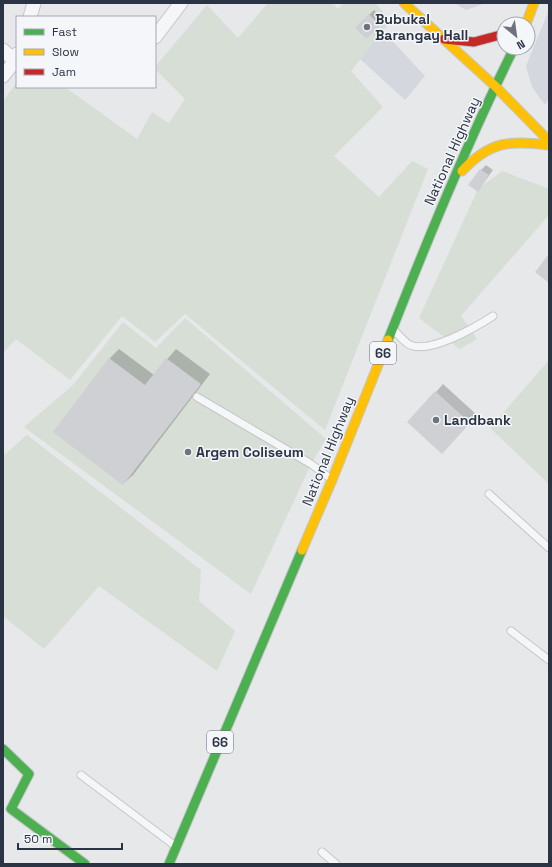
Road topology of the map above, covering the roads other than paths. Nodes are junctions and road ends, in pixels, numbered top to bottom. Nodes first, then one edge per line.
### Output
1 (34, 3) edge
2 (181, 3) edge
3 (404, 3) edge
4 (534, 3) edge
5 (30, 16) edge
6 (528, 16) edge
7 (156, 36) edge
8 (496, 36) edge
9 (444, 39) junction
10 (3, 50) edge
11 (510, 56) edge
12 (16, 57) edge
13 (3, 76) edge
14 (495, 86) junction
15 (549, 141) edge
16 (549, 145) edge
17 (452, 184) junction
18 (493, 316) dead end
19 (392, 328) junction
20 (197, 397) dead end
21 (332, 480) junction
22 (489, 494) dead end
23 (549, 548) edge
24 (511, 631) dead end
25 (549, 660) edge
26 (3, 749) edge
27 (81, 775) dead end
28 (176, 846) junction
29 (322, 852) dead end
30 (85, 864) edge
31 (169, 864) edge
32 (336, 864) edge

1 - 5 street
2 - 7 street
3 - 9 main road
4 - 6 main road
8 - 9 main road
9 - 14 main road
10 - 12 street
11 - 14 main road, National Highway / 66
12 - 13 street
14 - 15 main road
14 - 17 main road, National Highway / 66
16 - 17 main road
17 - 19 main road, National Highway / 66
18 - 19 lane
19 - 21 main road, National Highway / 66
20 - 21 lane
21 - 28 main road, National Highway / 66
22 - 23 lane
24 - 25 lane
26 - 30 main road
27 - 28 lane
28 - 31 main road, National Highway / 66
29 - 32 lane

